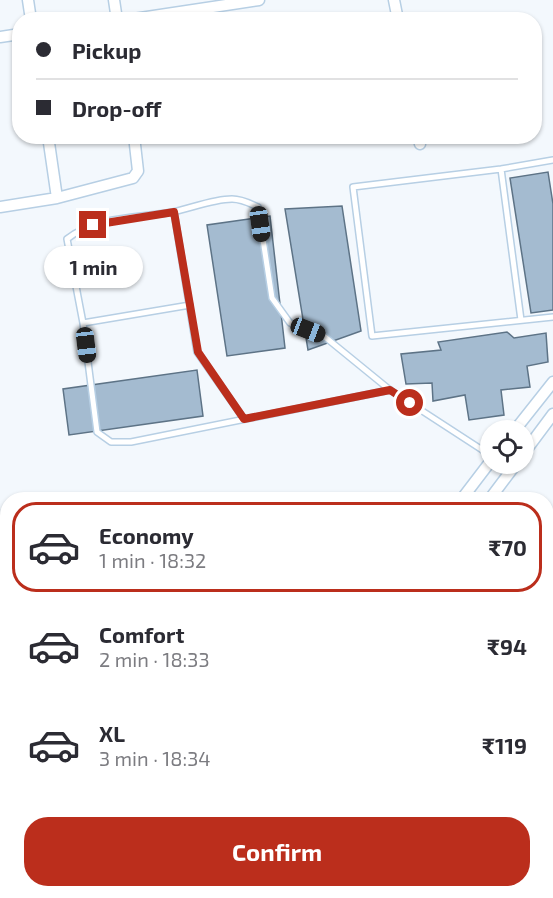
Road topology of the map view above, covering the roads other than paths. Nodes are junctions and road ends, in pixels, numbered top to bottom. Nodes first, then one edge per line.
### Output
1 (260, 0) edge
2 (180, 12) edge
3 (49, 144) edge
4 (135, 144) edge
5 (553, 160) edge
6 (501, 169) junction
7 (57, 198) junction
8 (0, 207) edge
9 (174, 212) junction
10 (190, 304) junction
11 (553, 317) edge
12 (521, 320) junction
13 (83, 323) junction
14 (553, 382) edge
15 (390, 390) junction
16 (553, 414) edge
17 (244, 419) junction
18 (523, 420) edge
19 (534, 440) edge
20 (480, 448) edge
21 (481, 474) edge
22 (508, 474) edge
23 (467, 492) edge
24 (495, 492) edge

1 - 2 street
3 - 7 street
4 - 7 street
5 - 6 lane
6 - 12 lane
6 - 12 lane
7 - 8 street
9 - 10 lane
9 - 13 lane
9 - 15 lane
10 - 13 lane
10 - 17 lane
11 - 12 lane
13 - 17 lane
14 - 18 street
15 - 17 lane
15 - 20 lane
16 - 19 street
21 - 23 street
22 - 24 street

